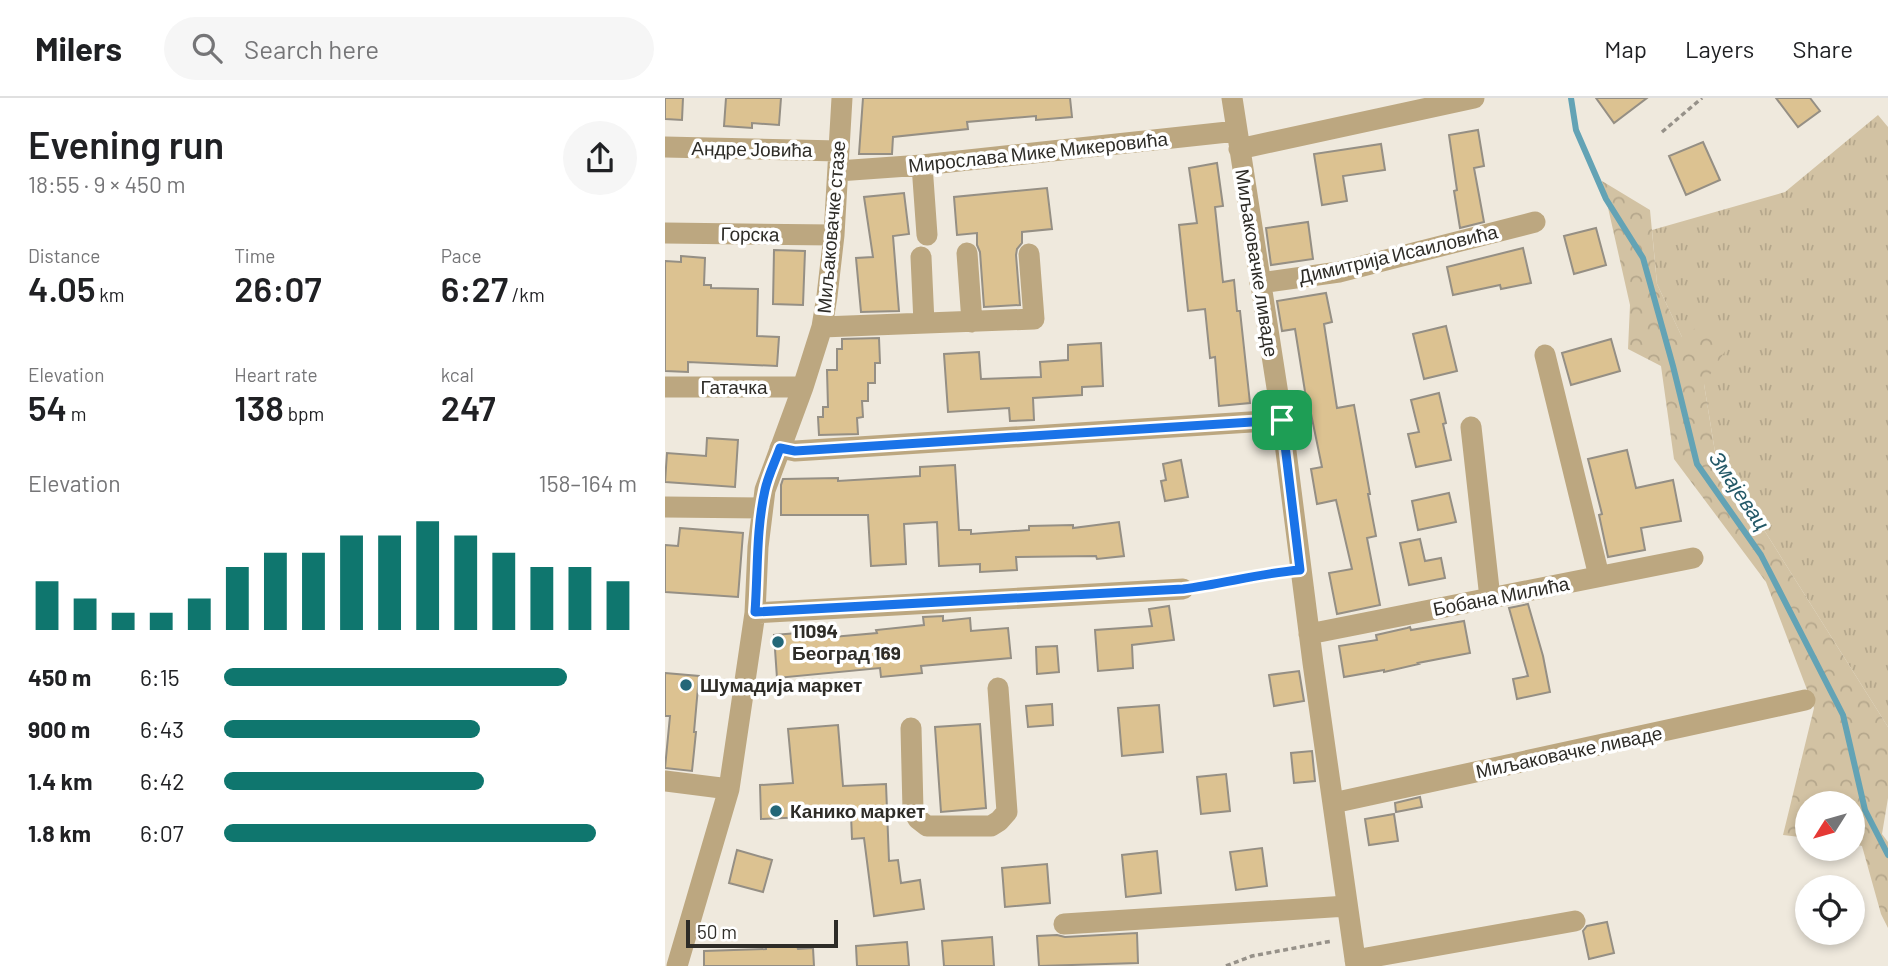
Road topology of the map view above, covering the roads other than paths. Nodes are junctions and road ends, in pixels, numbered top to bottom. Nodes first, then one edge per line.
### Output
1 (842, 98) edge
2 (1232, 98) edge
3 (1474, 98) edge
4 (1238, 140) junction
5 (665, 147) edge
6 (839, 161) junction
7 (922, 165) junction
8 (1535, 222) dead end
9 (665, 233) edge
10 (834, 235) junction
11 (927, 235) dead end
12 (967, 253) dead end
13 (1029, 254) dead end
14 (921, 257) dead end
15 (1260, 283) junction
16 (972, 322) junction
17 (924, 323) junction
18 (822, 327) junction
19 (1545, 355) dead end
20 (665, 387) edge
21 (803, 387) junction
22 (1282, 420) junction
23 (1471, 427) dead end
24 (780, 448) junction
25 (665, 507) edge
26 (762, 508) junction
27 (1693, 558) dead end
28 (1599, 576) junction
29 (1183, 589) road end
30 (1490, 598) junction
31 (755, 612) junction
32 (1309, 634) junction
33 (999, 688) dead end
34 (1805, 699) dead end
35 (911, 728) dead end
36 (665, 781) edge
37 (729, 789) junction
38 (1333, 803) junction
39 (1347, 906) junction
40 (1576, 921) dead end
41 (1063, 924) dead end
42 (673, 962) edge
43 (1355, 963) edge

1 - 6 street, Миљаковачке стазе
2 - 4 street, Миљаковачке ливаде
3 - 4 street, Мирослава Мике Микеровића
4 - 7 street, Мирослава Мике Микеровића
4 - 15 street, Миљаковачке ливаде
5 - 6 street, Андре Јовића
6 - 7 street, Мирослава Мике Микеровића
6 - 10 street, Миљаковачке стазе
7 - 11 street
8 - 15 street, Димитрија Исаиловића
9 - 10 street, Горска
10 - 18 street, Миљаковачке стазе
12 - 16 street
13 - 16 street
14 - 17 street
15 - 22 street, Миљаковачке ливаде
16 - 17 street
17 - 18 street
18 - 21 street, Миљаковачке стазе
19 - 28 street
20 - 21 street, Гатачка
21 - 24 street, Миљаковачке стазе
22 - 24 street
22 - 32 street, Миљаковачке ливаде
23 - 30 street
24 - 26 street, Миљаковачке стазе
25 - 26 street
26 - 31 street, Миљаковачке стазе
27 - 28 street, Бобана Милића
28 - 30 street, Бобана Милића
29 - 31 street
30 - 32 street, Бобана Милића
31 - 37 street, Миљаковачке стазе
32 - 38 street, Миљаковачке ливаде
33 - 35 street
34 - 38 street, Миљаковачке ливаде
36 - 37 street
37 - 42 street, Миљаковачке стазе
38 - 39 street, Миљаковачке ливаде
39 - 41 street
39 - 43 street, Миљаковачке ливаде
40 - 43 street, Миљаковачке ливаде

